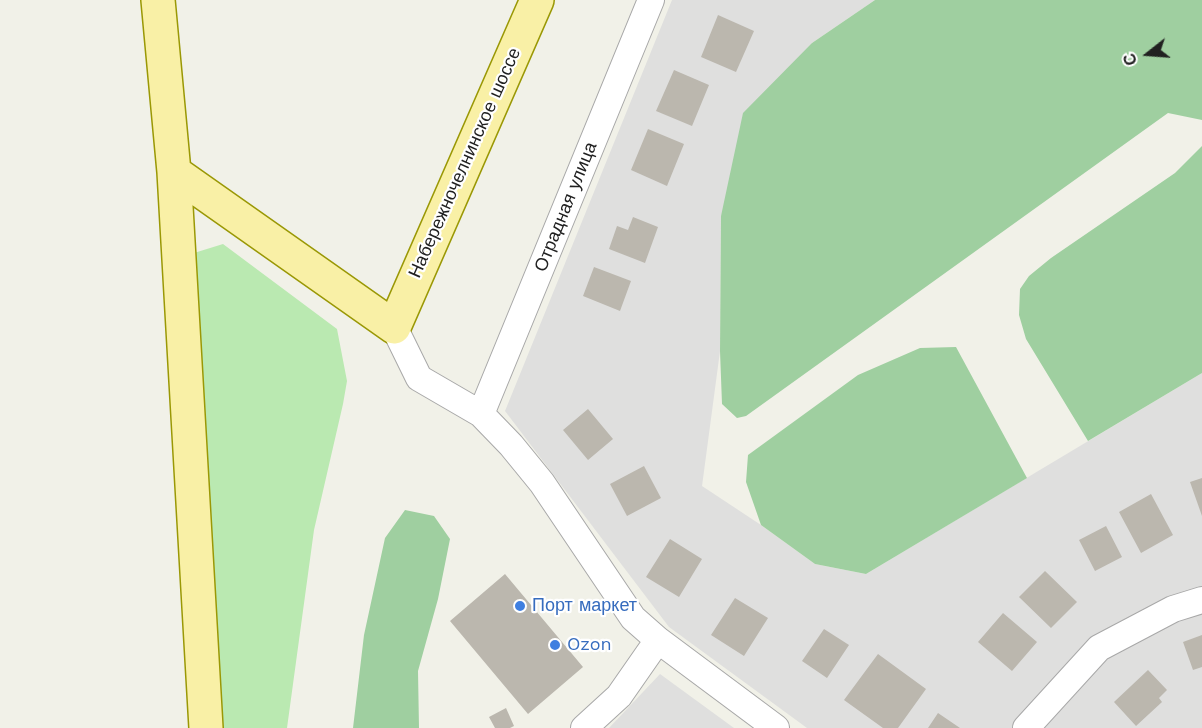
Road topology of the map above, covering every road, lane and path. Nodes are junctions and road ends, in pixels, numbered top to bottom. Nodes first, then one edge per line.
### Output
1 (158, 0) edge
2 (537, 0) edge
3 (651, 0) edge
4 (174, 172) junction
5 (394, 327) junction
6 (481, 414) junction
7 (1202, 600) edge
8 (658, 640) junction
9 (206, 728) edge
10 (584, 728) edge
11 (776, 728) edge
12 (1026, 728) edge

1 - 4 main road
2 - 5 main road, Набережночелнинское шоссе
3 - 6 street, Отрадная улица
4 - 5 main road
4 - 9 main road
5 - 6 street
6 - 8 street
7 - 12 street
8 - 10 street
8 - 11 street

